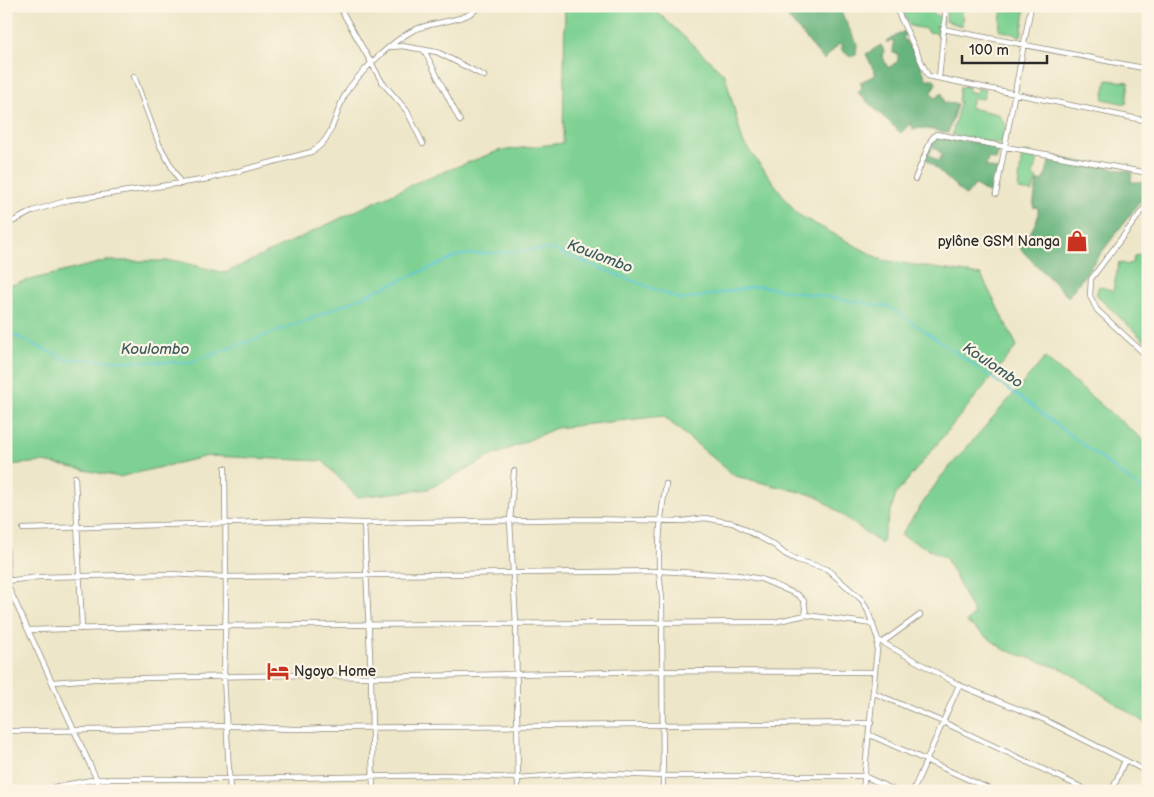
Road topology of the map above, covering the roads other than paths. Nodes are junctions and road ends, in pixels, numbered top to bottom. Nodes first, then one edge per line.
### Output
1 (339, 6) edge
2 (480, 6) edge
3 (895, 6) edge
4 (946, 6) edge
5 (1031, 6) edge
6 (943, 29) junction
7 (1025, 44) junction
8 (390, 47) junction
9 (424, 50) junction
10 (372, 64) junction
11 (1148, 69) edge
12 (134, 76) dead end
13 (484, 76) dead end
14 (939, 78) junction
15 (1014, 94) junction
16 (460, 120) dead end
17 (1148, 121) edge
18 (422, 144) dead end
19 (1006, 147) junction
20 (1148, 173) edge
21 (914, 179) dead end
22 (181, 184) junction
23 (996, 194) dead end
24 (1148, 202) edge
25 (6, 225) edge
26 (1148, 357) edge
27 (225, 468) dead end
28 (514, 471) dead end
29 (75, 477) dead end
30 (666, 484) dead end
31 (660, 520) junction
32 (510, 521) junction
33 (225, 523) junction
34 (364, 523) junction
35 (77, 526) junction
36 (23, 529) dead end
37 (6, 544) edge
38 (658, 571) junction
39 (367, 574) junction
40 (514, 574) junction
41 (81, 576) junction
42 (226, 577) junction
43 (7, 581) edge
44 (806, 615) junction
45 (920, 615) dead end
46 (662, 622) junction
47 (516, 624) junction
48 (873, 624) junction
49 (226, 626) junction
50 (369, 626) junction
51 (82, 629) junction
52 (29, 630) junction
53 (878, 640) junction
54 (883, 642) junction
55 (662, 671) junction
56 (875, 672) junction
57 (515, 676) junction
58 (224, 677) junction
59 (371, 678) junction
60 (53, 682) junction
61 (960, 685) junction
62 (874, 693) junction
63 (943, 722) junction
64 (871, 723) junction
65 (662, 724) junction
66 (518, 725) junction
67 (227, 726) junction
68 (372, 728) junction
69 (6, 731) edge
70 (75, 732) junction
71 (870, 735) junction
72 (926, 759) junction
73 (1125, 760) junction
74 (1148, 772) edge
75 (372, 775) junction
76 (663, 776) junction
77 (864, 776) junction
78 (518, 778) junction
79 (97, 779) junction
80 (229, 779) junction
81 (54, 787) dead end
82 (102, 791) edge
83 (230, 791) edge
84 (373, 791) edge
85 (518, 791) edge
86 (662, 791) edge
87 (863, 791) edge
88 (896, 791) edge
89 (913, 791) edge
90 (994, 791) edge
91 (1089, 791) edge
92 (1112, 791) edge

1 - 10 street
2 - 8 street
3 - 14 street
4 - 6 street
5 - 7 street
6 - 7 street
6 - 14 street
7 - 11 street
7 - 15 street
8 - 9 street
8 - 10 street
9 - 13 street
9 - 16 street
10 - 18 street
10 - 22 street
12 - 22 street
14 - 15 street
15 - 17 street
15 - 19 street
19 - 20 street
19 - 21 street
19 - 23 street
22 - 25 street
24 - 26 street
27 - 33 street
28 - 32 street
29 - 35 street
30 - 31 street
31 - 32 street
31 - 38 street
31 - 48 street
32 - 34 street
32 - 40 street
33 - 34 street
33 - 35 street
33 - 42 street
34 - 39 street
35 - 36 street
35 - 41 street
37 - 43 street
38 - 40 street
38 - 44 street
38 - 46 street
39 - 40 street
39 - 42 street
39 - 50 street
40 - 47 street
41 - 42 street
41 - 43 street
41 - 51 street
42 - 49 street
43 - 52 street
44 - 46 street
44 - 48 street
45 - 54 street
46 - 47 street
46 - 55 street
47 - 50 street
47 - 57 street
48 - 53 street
49 - 50 street
49 - 51 street
49 - 58 street
50 - 59 street
51 - 52 street
52 - 60 street
53 - 54 street
53 - 56 street
54 - 61 street
55 - 56 street
55 - 57 street
55 - 65 street
56 - 62 street
57 - 59 street
57 - 66 street
58 - 59 street
58 - 60 street
58 - 67 street
59 - 68 street
60 - 70 street
61 - 63 street
61 - 73 street
62 - 63 street
62 - 64 street
63 - 72 street
63 - 91 street
64 - 65 street
64 - 71 street
65 - 66 street
65 - 76 street
66 - 68 street
66 - 78 street
67 - 68 street
67 - 70 street
67 - 80 street
68 - 75 street
69 - 70 street
70 - 79 street
71 - 72 street
71 - 77 street
72 - 89 street
72 - 90 street
73 - 74 street
73 - 92 street
75 - 78 street
75 - 80 street
75 - 84 street
76 - 77 street
76 - 78 street
76 - 86 street
77 - 87 street
77 - 88 street
78 - 85 street
79 - 80 street
79 - 81 street
79 - 82 street
80 - 83 street

